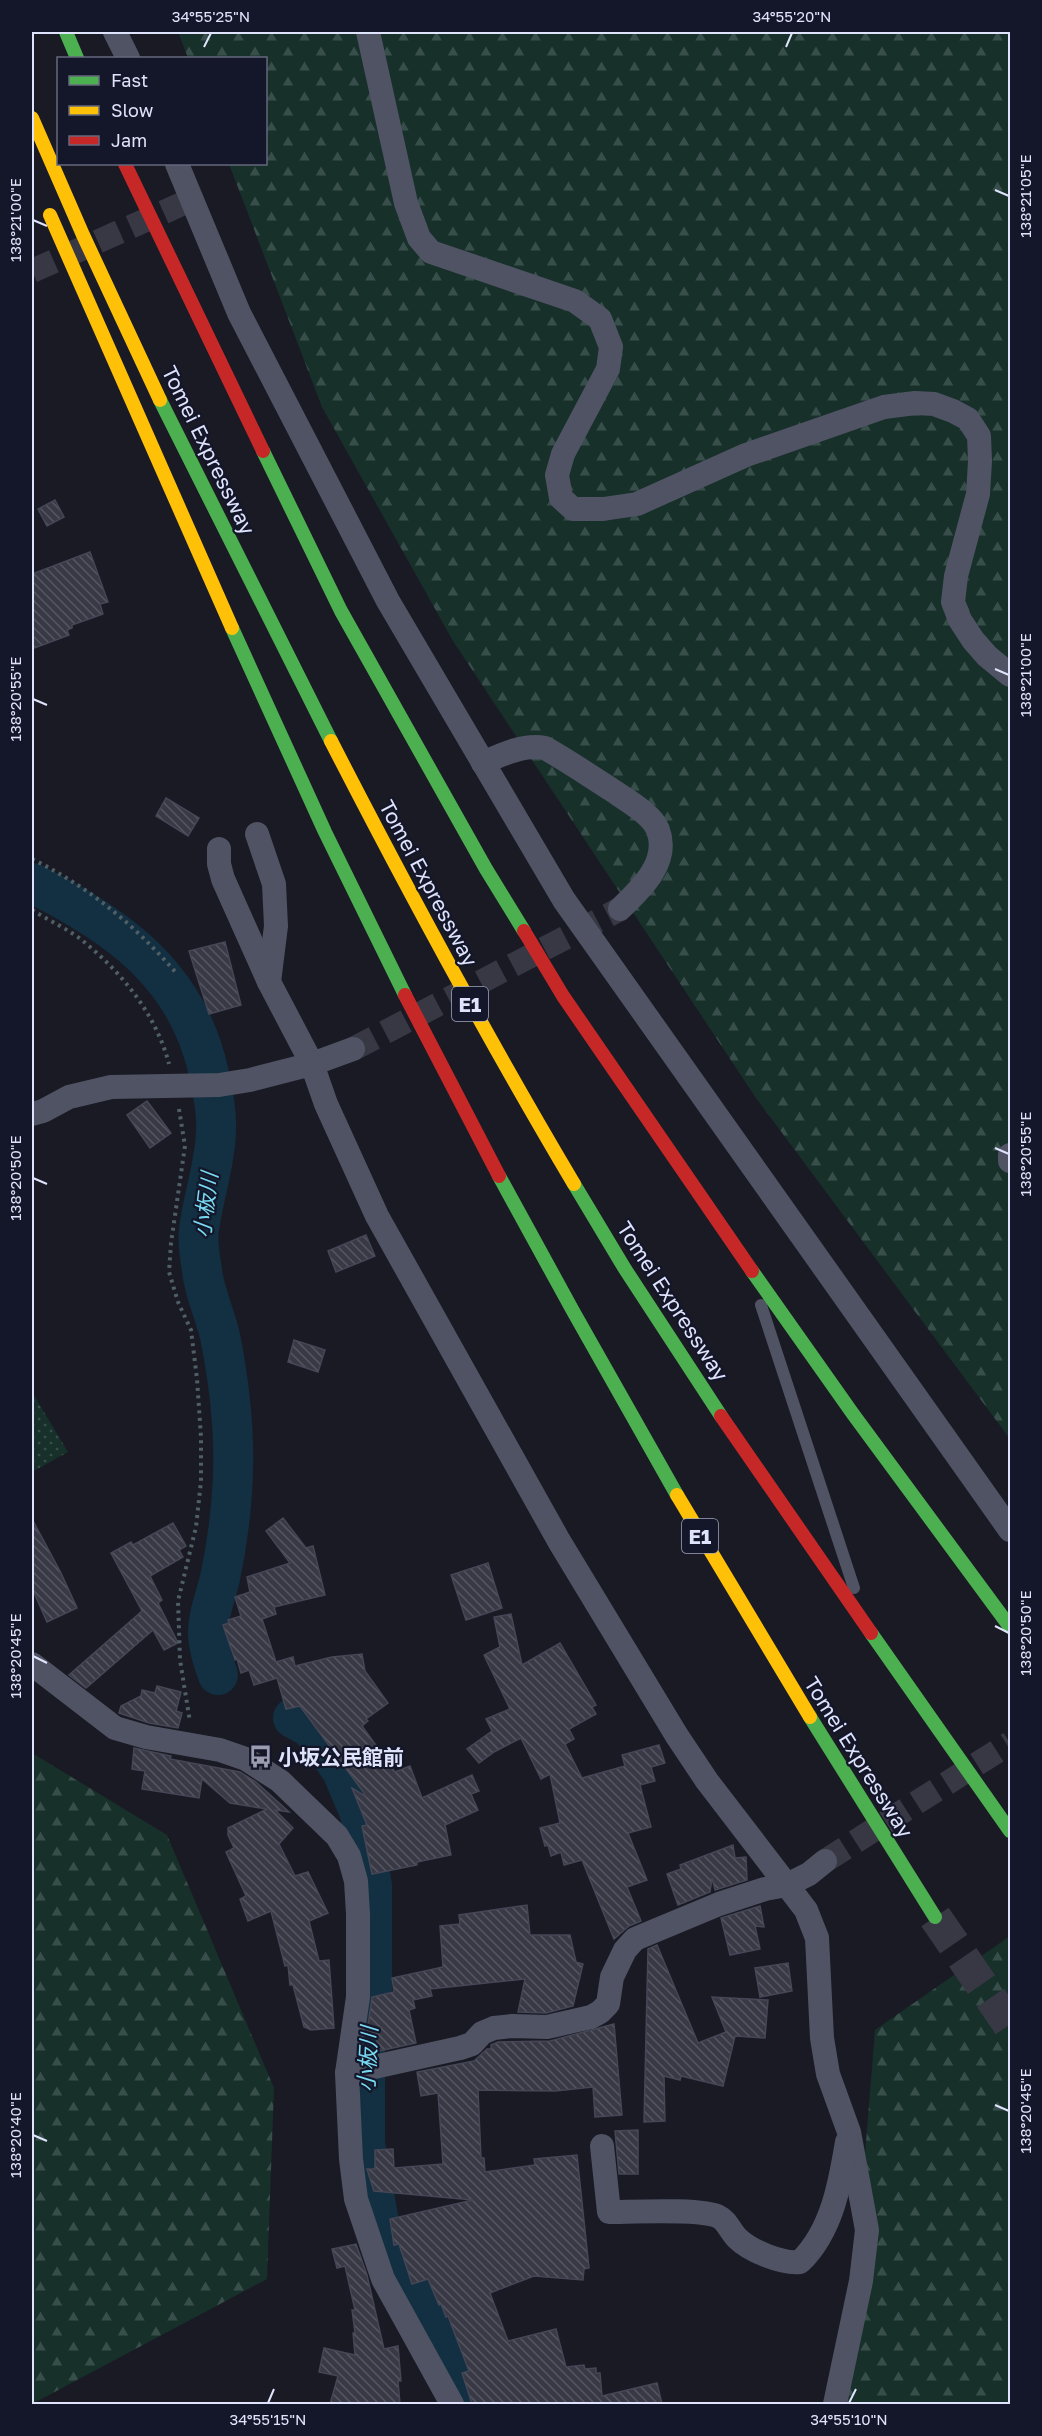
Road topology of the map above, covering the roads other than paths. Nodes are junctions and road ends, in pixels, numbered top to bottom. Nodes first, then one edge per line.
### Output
1 (66, 32) edge
2 (115, 32) edge
3 (368, 32) edge
4 (77, 57) edge
5 (128, 57) edge
6 (32, 118) edge
7 (125, 165) edge
8 (177, 165) edge
9 (44, 199) dead end
10 (1011, 675) edge
11 (483, 763) junction
12 (258, 834) dead end
13 (219, 849) dead end
14 (620, 909) tunnel mouth
15 (269, 982) junction
16 (354, 1049) tunnel mouth
17 (312, 1064) junction
18 (32, 1114) edge
19 (1011, 1155) edge
20 (1011, 1161) edge
21 (749, 1267) junction
22 (1011, 1530) edge
23 (1011, 1628) edge
24 (869, 1631) junction
25 (32, 1664) edge
26 (1011, 1831) edge
27 (825, 1861) tunnel mouth
28 (787, 1885) junction
29 (935, 1917) tunnel mouth
30 (346, 2073) junction
31 (849, 2132) junction
32 (602, 2146) dead end
33 (452, 2404) edge
34 (835, 2404) edge

1 - 4 highway
2 - 5 street
3 - 10 street
6 - 24 highway, Tomei Expressway / E1
7 - 21 highway
8 - 11 street
9 - 29 highway, Tomei Expressway / E1
11 - 14 street
11 - 22 street
12 - 15 street
13 - 15 street
15 - 17 street
16 - 17 street
17 - 18 street
17 - 28 street
19 - 20 street
21 - 23 highway
21 - 24 lane
24 - 26 highway, Tomei Expressway / E1
25 - 30 street
27 - 28 street
28 - 30 street
28 - 31 street
30 - 33 street
31 - 32 street
31 - 34 street

